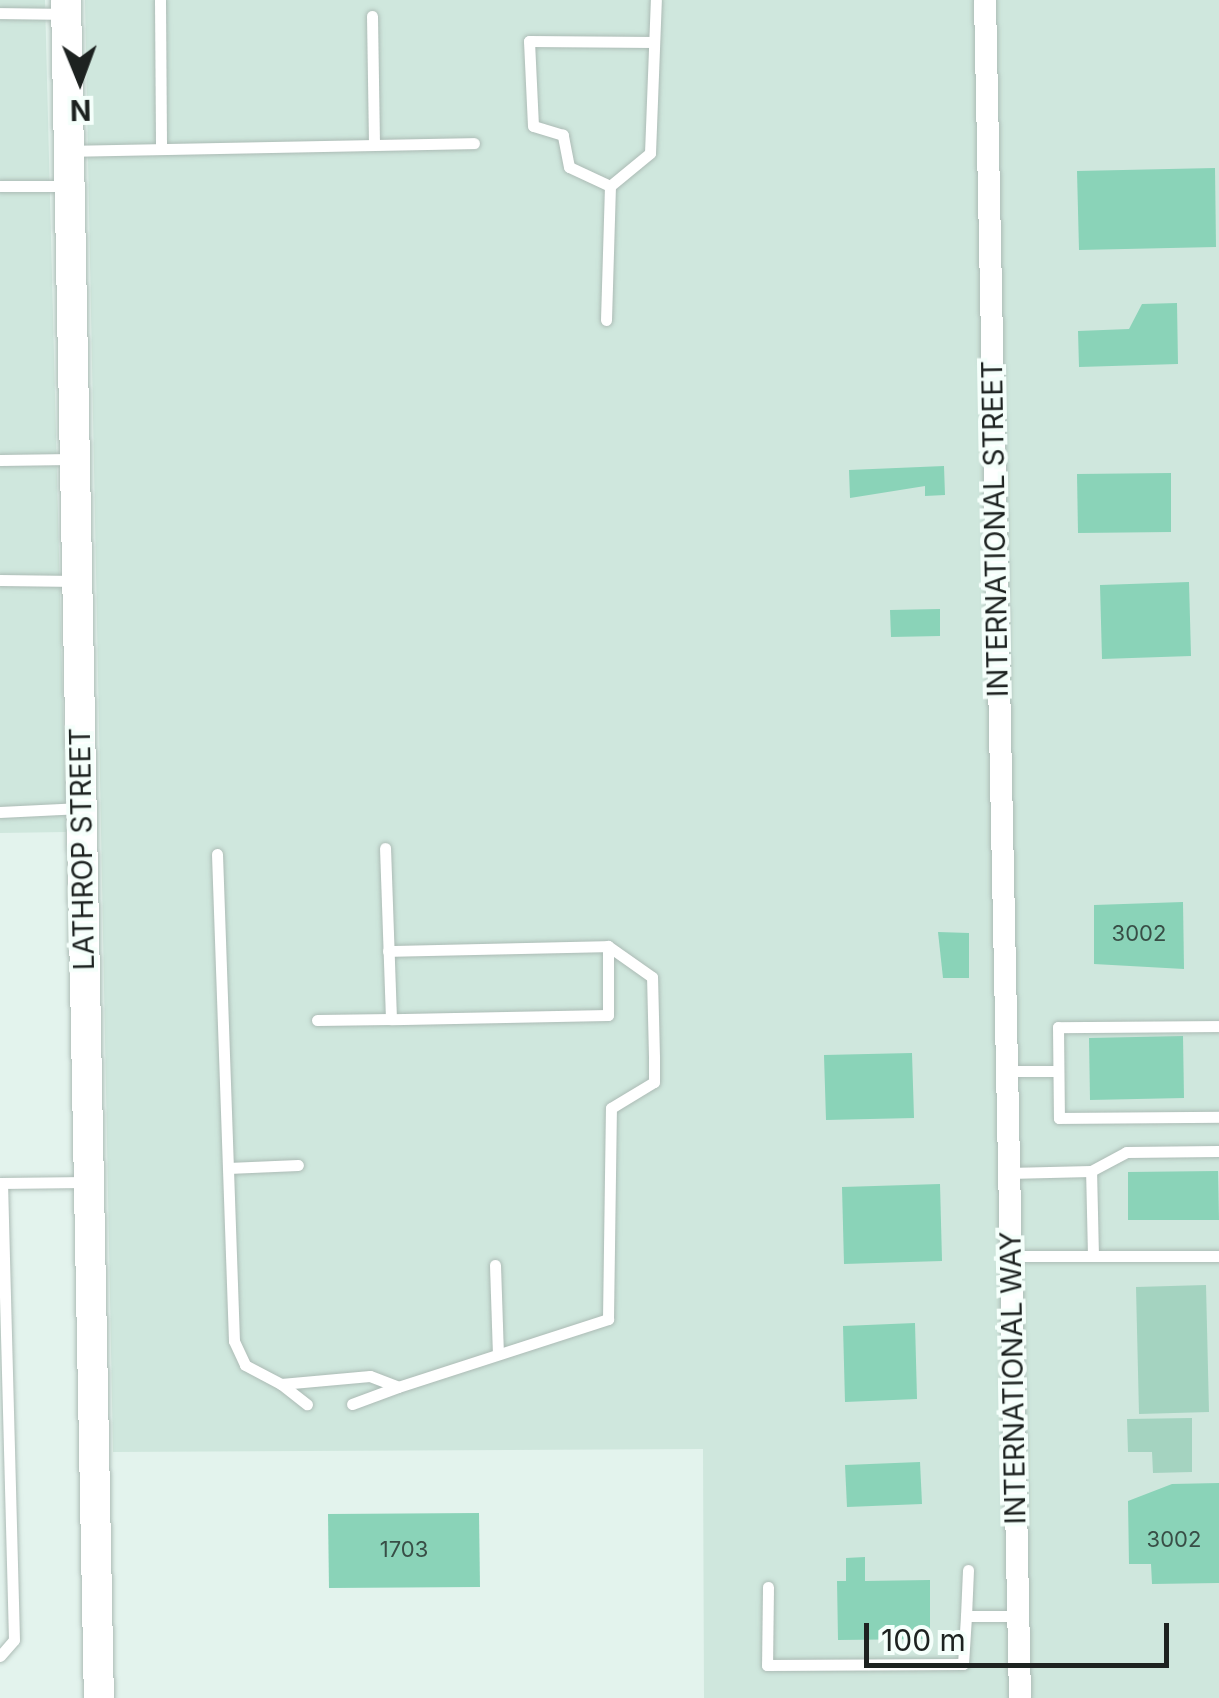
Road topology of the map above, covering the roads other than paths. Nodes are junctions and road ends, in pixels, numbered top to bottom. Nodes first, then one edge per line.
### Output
1 (160, 0) edge
2 (656, 0) edge
3 (985, 0) edge
4 (66, 7) edge
5 (0, 13) edge
6 (372, 16) dead end
7 (654, 42) junction
8 (474, 143) dead end
9 (374, 145) junction
10 (161, 149) junction
11 (69, 151) junction
12 (0, 186) edge
13 (70, 186) junction
14 (610, 186) junction
15 (606, 320) dead end
16 (76, 458) junction
17 (0, 460) edge
18 (0, 580) edge
19 (77, 580) junction
20 (81, 808) junction
21 (0, 812) edge
22 (385, 848) dead end
23 (217, 854) dead end
24 (608, 946) junction
25 (388, 951) junction
26 (390, 1019) junction
27 (317, 1020) dead end
28 (1219, 1026) edge
29 (1005, 1065) junction
30 (1058, 1071) junction
31 (1219, 1117) edge
32 (1219, 1151) edge
33 (298, 1165) dead end
34 (228, 1168) junction
35 (1091, 1171) junction
36 (1008, 1172) junction
37 (90, 1182) junction
38 (1, 1183) edge
39 (1010, 1256) junction
40 (1093, 1256) junction
41 (1219, 1256) edge
42 (495, 1264) dead end
43 (498, 1354) junction
44 (281, 1384) junction
45 (398, 1387) junction
46 (306, 1404) dead end
47 (352, 1404) dead end
48 (968, 1570) dead end
49 (768, 1587) dead end
50 (7, 1598) edge
51 (966, 1616) junction
52 (1018, 1616) junction
53 (0, 1656) edge
54 (99, 1698) edge
55 (1020, 1698) edge

1 - 10 lane
2 - 7 lane
3 - 29 street, INTERNATIONAL STREET
4 - 5 lane
4 - 11 main road, LATHROP STREET
6 - 9 lane
7 - 14 lane
7 - 14 lane
8 - 9 lane
9 - 10 lane
10 - 11 lane
11 - 13 main road, LATHROP STREET
12 - 13 lane
13 - 16 main road, LATHROP STREET
14 - 15 lane
16 - 17 lane
16 - 19 main road, LATHROP STREET
18 - 19 lane
19 - 20 main road, LATHROP STREET
20 - 21 lane
20 - 37 main road, LATHROP STREET
22 - 25 lane
23 - 34 lane
24 - 25 lane
24 - 26 lane
24 - 43 lane
25 - 26 lane
26 - 27 lane
28 - 30 lane
29 - 30 lane
29 - 36 street, INTERNATIONAL WAY
30 - 31 lane
32 - 35 lane
33 - 34 lane
34 - 44 lane
35 - 36 lane
35 - 40 lane
36 - 39 street, INTERNATIONAL WAY
37 - 38 lane
37 - 54 main road, LATHROP STREET
38 - 50 lane
39 - 40 lane
39 - 52 street, INTERNATIONAL WAY
40 - 41 lane
42 - 43 lane
43 - 45 lane
44 - 45 lane
44 - 46 lane
45 - 47 lane
48 - 51 lane
49 - 51 lane
50 - 53 lane
51 - 52 lane
52 - 55 street, INTERNATIONAL WAY

